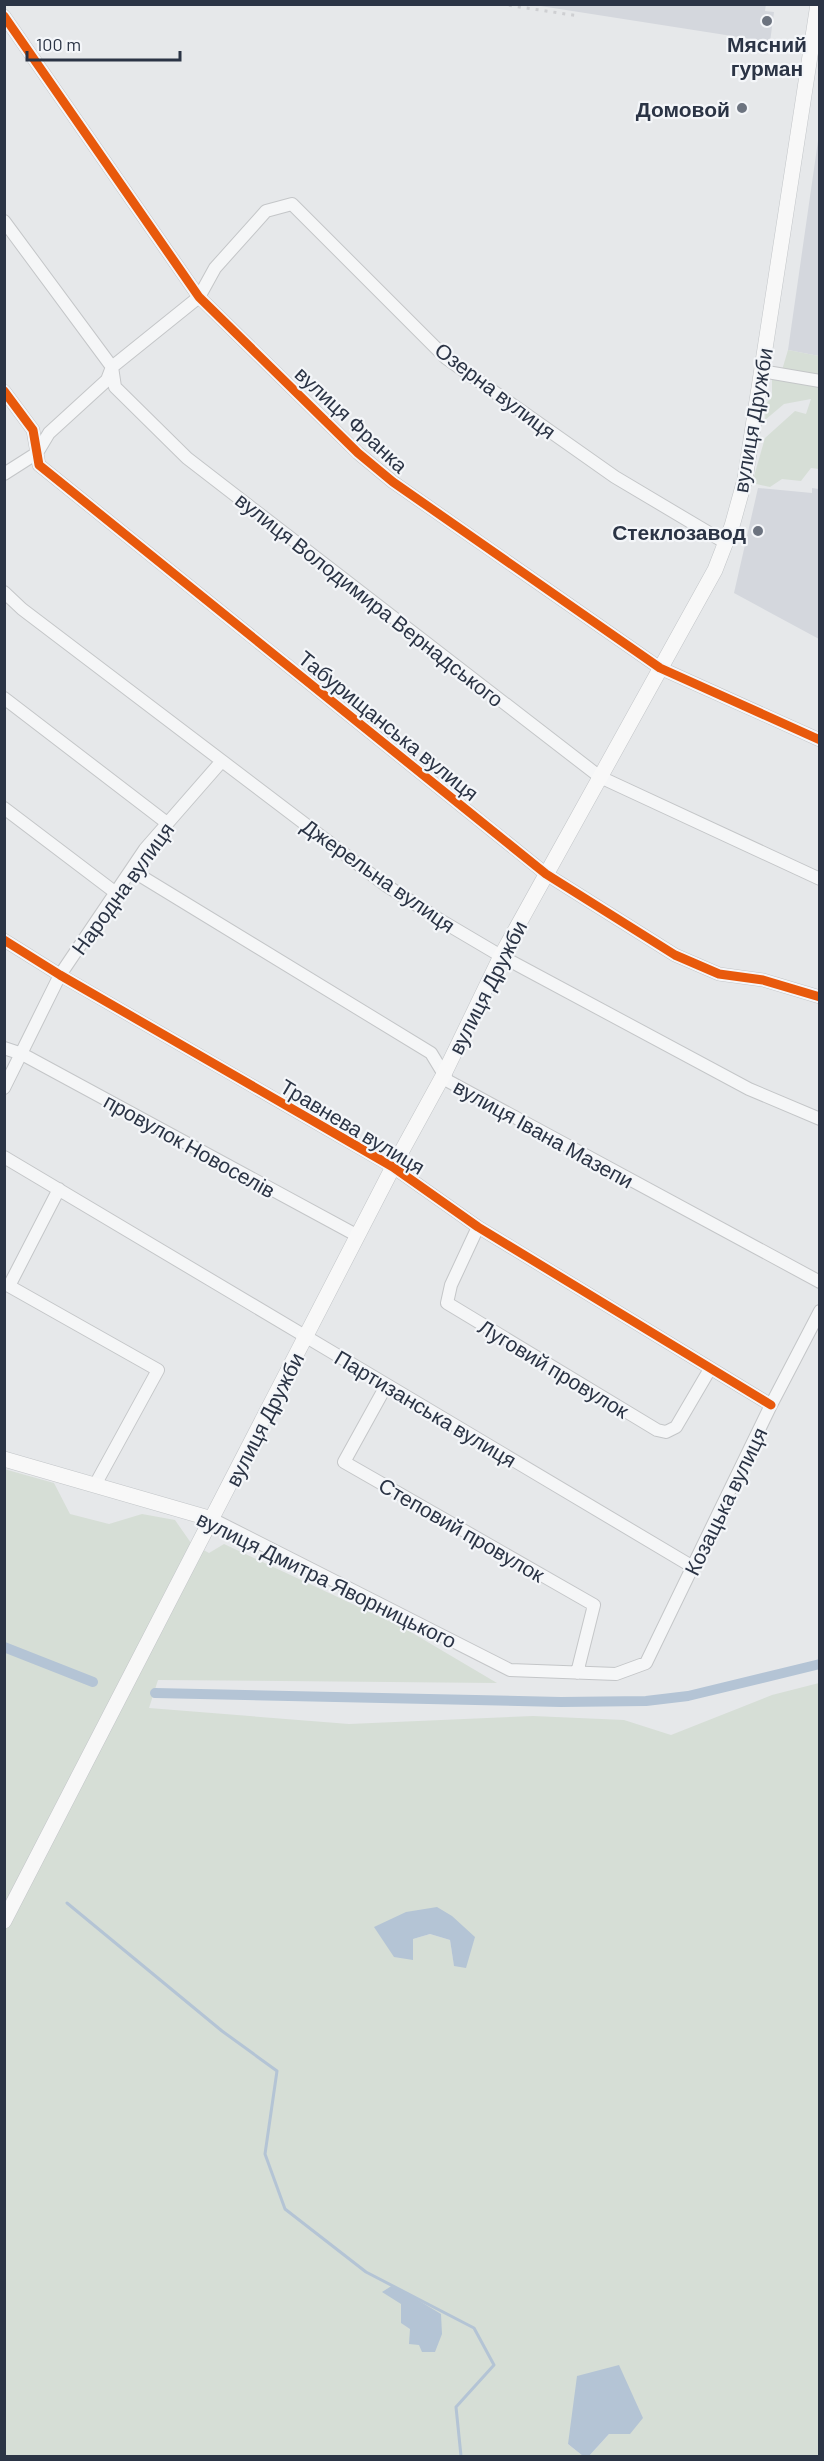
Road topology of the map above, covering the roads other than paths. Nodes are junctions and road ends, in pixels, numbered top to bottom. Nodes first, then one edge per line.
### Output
1 (818, 4) edge
2 (4, 16) edge
3 (4, 221) edge
4 (199, 297) junction
5 (112, 367) junction
6 (761, 371) junction
7 (819, 381) edge
8 (4, 391) edge
9 (37, 453) junction
10 (4, 474) edge
11 (726, 543) junction
12 (4, 592) edge
13 (660, 668) junction
14 (4, 698) edge
15 (819, 740) edge
16 (221, 762) junction
17 (600, 777) junction
18 (4, 808) edge
19 (167, 823) junction
20 (131, 870) junction
21 (546, 874) junction
22 (819, 879) edge
23 (116, 893) junction
24 (4, 940) edge
25 (501, 956) junction
26 (60, 975) junction
27 (819, 997) edge
28 (4, 1048) edge
29 (22, 1054) junction
30 (444, 1074) junction
31 (4, 1088) edge
32 (819, 1119) edge
33 (4, 1157) edge
34 (393, 1167) junction
35 (59, 1190) junction
36 (478, 1227) junction
37 (358, 1236) junction
38 (819, 1282) edge
39 (7, 1289) edge
40 (819, 1311) edge
41 (307, 1336) junction
42 (710, 1370) junction
43 (386, 1386) junction
44 (771, 1405) junction
45 (4, 1459) edge
46 (95, 1485) junction
47 (212, 1518) junction
48 (693, 1567) junction
49 (577, 1673) junction
50 (616, 1674) joint
51 (4, 1921) edge

1 - 6 main road, вулиця Дружби
2 - 4 street, вулиця Франка
3 - 5 street, вулиця Володимира Вернадського
4 - 5 street
4 - 11 street, Озерна вулиця
4 - 13 street, вулиця Франка
5 - 9 street
5 - 17 street, вулиця Володимира Вернадського
6 - 7 street
6 - 11 main road, вулиця Дружби
8 - 9 street, Табурищанська вулиця
9 - 10 street
9 - 21 street, Табурищанська вулиця
11 - 13 main road, вулиця Дружби
12 - 16 street, Джерельна вулиця
13 - 15 street, вулиця Франка
13 - 17 main road, вулиця Дружби
14 - 19 street
16 - 19 street, Народна вулиця
16 - 25 street, Джерельна вулиця
17 - 21 main road, вулиця Дружби
17 - 22 street, вулиця Володимира Вернадського
18 - 23 street
19 - 20 street, Народна вулиця
20 - 23 street, Народна вулиця
20 - 30 street, вулиця Івана Мазепи
21 - 25 main road, вулиця Дружби
21 - 27 street, Табурищанська вулиця
23 - 26 street, Народна вулиця
24 - 26 street, Травнева вулиця
25 - 30 main road, вулиця Дружби
25 - 32 street, Джерельна вулиця
26 - 29 street, Народна вулиця
26 - 34 street, Травнева вулиця
28 - 29 street, провулок Новоселів
29 - 31 street, Народна вулиця
29 - 37 street, провулок Новоселів
30 - 34 main road, вулиця Дружби
30 - 38 street, вулиця Івана Мазепи
33 - 35 street, Партизанська вулиця
34 - 36 street, Травнева вулиця
34 - 37 main road, вулиця Дружби
35 - 39 street
35 - 41 street, Партизанська вулиця
36 - 42 street, Травнева вулиця
36 - 42 street, Луговий провулок
37 - 41 main road, вулиця Дружби
39 - 46 street
40 - 44 street, Козацька вулиця
41 - 43 street, Партизанська вулиця
41 - 47 main road, вулиця Дружби
42 - 44 street, Травнева вулиця
43 - 48 street, Партизанська вулиця
43 - 49 street, Степовий провулок
44 - 48 street, Козацька вулиця
45 - 46 main road, вулиця Дмитра Яворницького
46 - 47 main road, вулиця Дмитра Яворницького
47 - 49 street, вулиця Дмитра Яворницького
47 - 51 main road, вулиця Дружби
48 - 50 street, Козацька вулиця
49 - 50 street, вулиця Дмитра Яворницького

